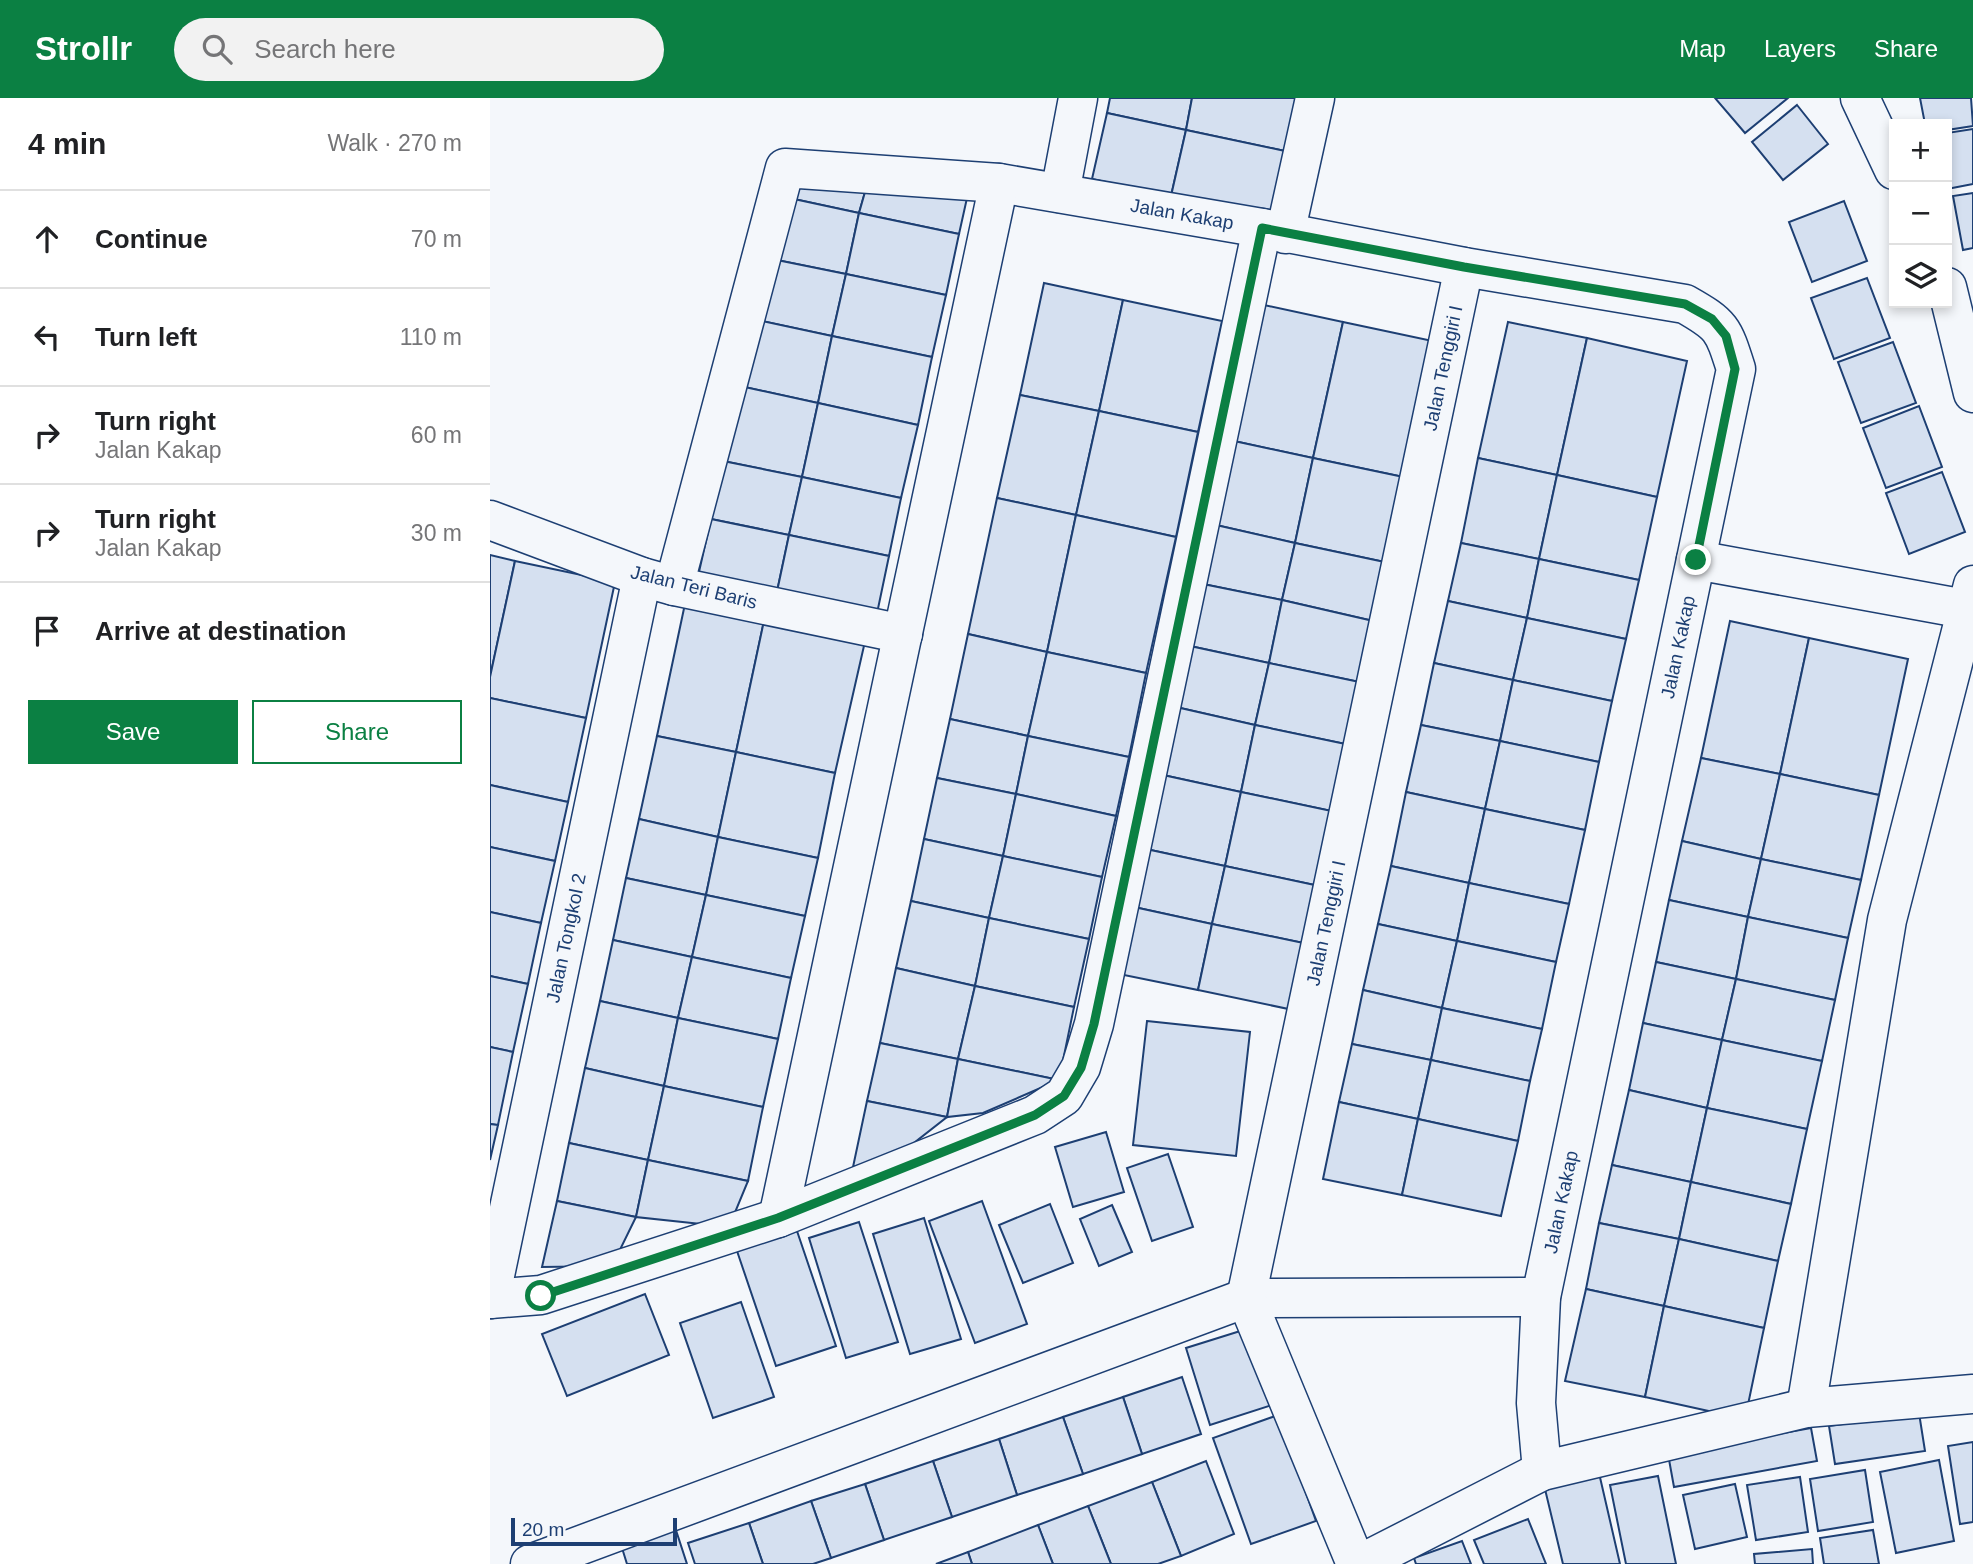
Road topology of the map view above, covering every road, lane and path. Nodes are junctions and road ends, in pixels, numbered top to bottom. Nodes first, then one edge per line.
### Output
1 (1078, 98) edge
2 (1315, 98) edge
3 (1860, 98) edge
4 (1889, 159) edge
5 (999, 183) junction
6 (1060, 193) junction
7 (1273, 231) junction
8 (1464, 267) junction
9 (1973, 270) edge
10 (1952, 275) edge
11 (1952, 307) edge
12 (1973, 393) edge
13 (490, 520) edge
14 (1696, 560) junction
15 (658, 581) junction
16 (1969, 597) edge
17 (903, 634) junction
18 (778, 1218) junction
19 (1541, 1297) junction
20 (1246, 1298) junction
21 (490, 1299) edge
22 (1973, 1394) edge
23 (1806, 1408) junction
24 (1542, 1471) junction
25 (530, 1564) edge
26 (1358, 1564) edge

1 - 6 street
2 - 7 street
3 - 4 street
5 - 6 street, Jalan Kakap
5 - 15 street, Jalan Tongkol 2
5 - 17 street
6 - 7 street, Jalan Kakap
7 - 8 street, Jalan Kakap
7 - 18 street
8 - 14 street, Jalan Kakap
8 - 20 street, Jalan Tenggiri I
9 - 10 street
11 - 12 street
13 - 15 street, Jalan Teri Baris
14 - 16 street
14 - 19 street, Jalan Kakap
15 - 17 street, Jalan Teri Baris
15 - 21 street, Jalan Tongkol 2
16 - 23 street
17 - 18 street
18 - 21 street
19 - 20 street
19 - 24 street, Jalan Kakap
20 - 25 street
20 - 26 street
22 - 23 street
23 - 24 street
24 - 26 street

